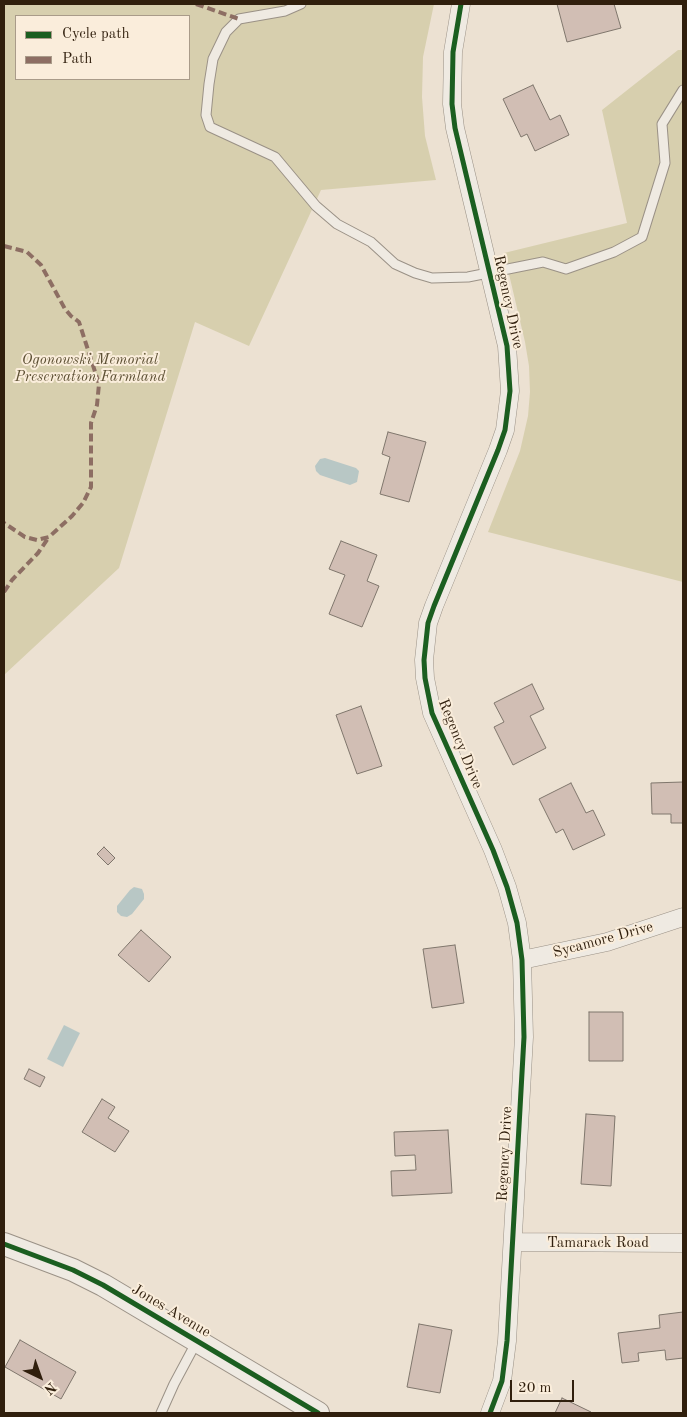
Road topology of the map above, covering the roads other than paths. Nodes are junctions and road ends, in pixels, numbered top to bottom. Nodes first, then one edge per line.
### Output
1 (301, 4) edge
2 (461, 4) edge
3 (683, 90) edge
4 (490, 272) junction
5 (683, 917) edge
6 (522, 960) junction
7 (513, 1242) junction
8 (683, 1243) edge
9 (4, 1244) edge
10 (198, 1341) junction
11 (161, 1413) edge
12 (318, 1413) edge
13 (490, 1413) edge

1 - 4 lane
2 - 4 street, Regency Drive
3 - 4 lane
4 - 6 street, Regency Drive
5 - 6 street, Sycamore Drive
6 - 7 street, Regency Drive
7 - 8 street, Tamarack Road
7 - 13 street, Regency Drive
9 - 10 street, Jones Avenue
10 - 11 lane
10 - 12 street, Jones Avenue

